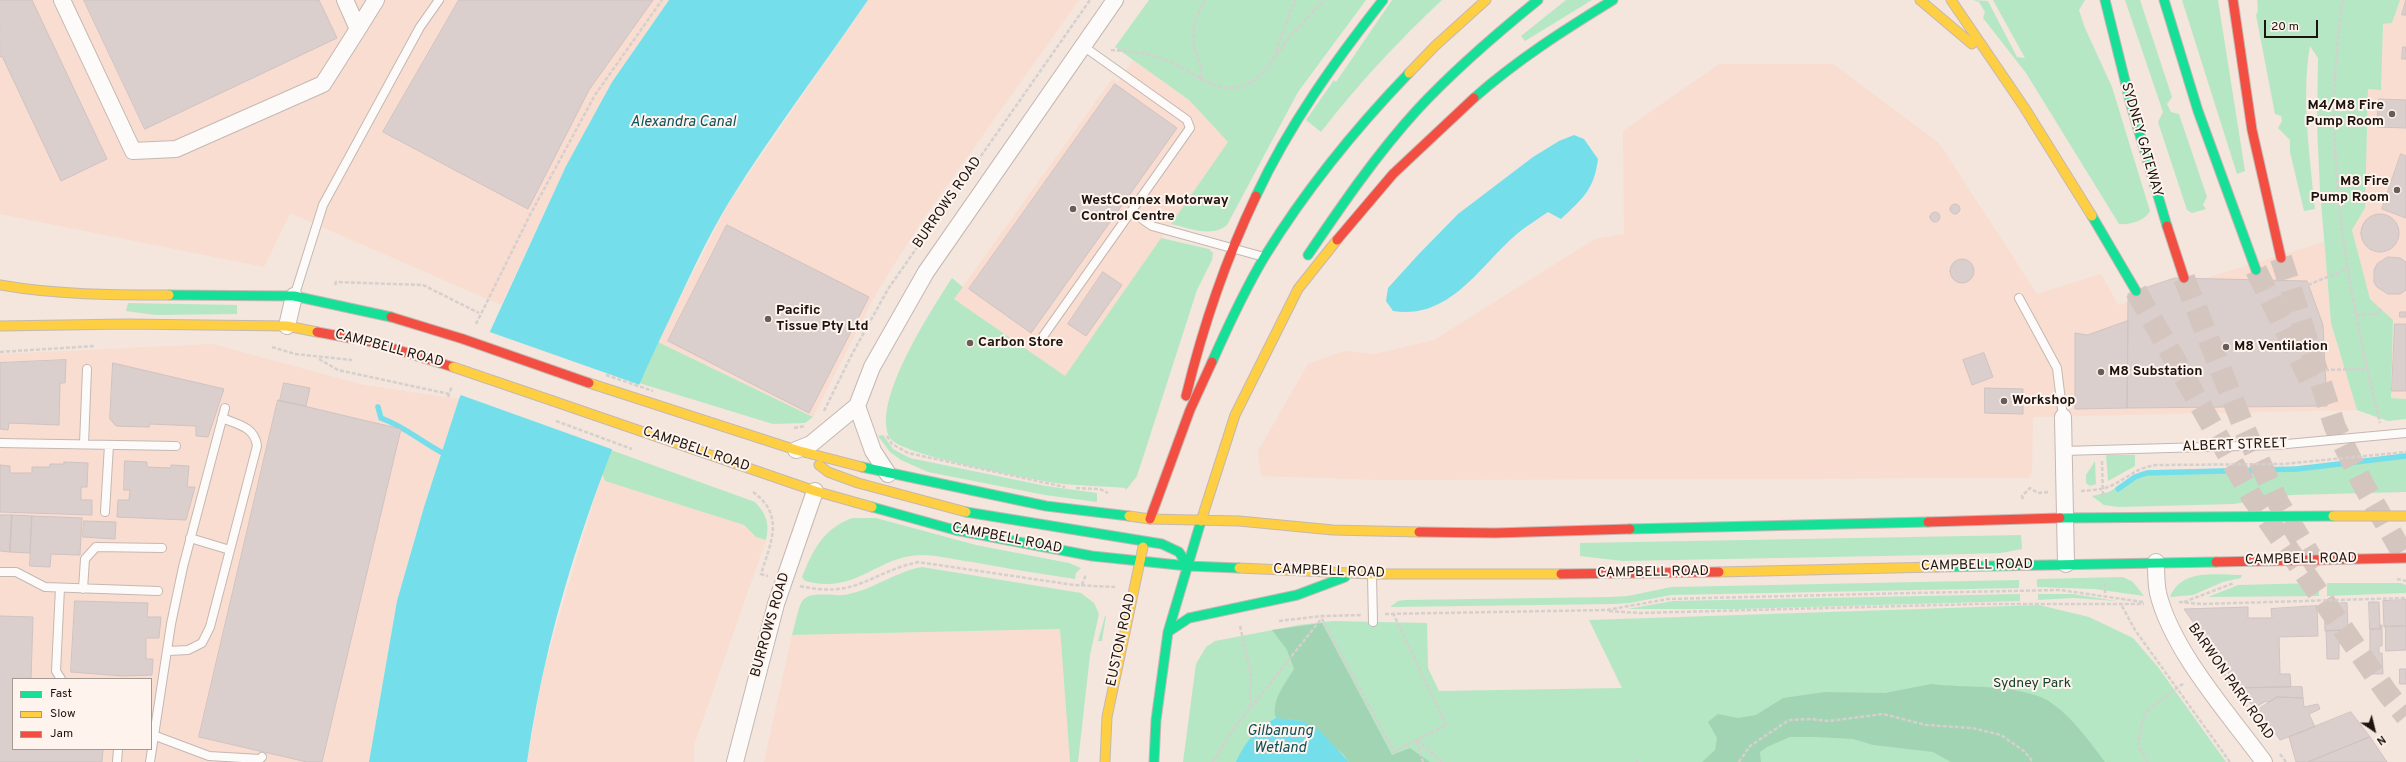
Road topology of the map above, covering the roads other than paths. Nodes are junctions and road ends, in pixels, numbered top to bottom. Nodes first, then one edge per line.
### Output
1 (62, 0) edge
2 (345, 0) edge
3 (376, 0) edge
4 (439, 0) edge
5 (1115, 0) edge
6 (1383, 0) edge
7 (1486, 0) edge
8 (1538, 0) edge
9 (1613, 0) edge
10 (1920, 0) edge
11 (1951, 0) edge
12 (2105, 0) edge
13 (2164, 0) edge
14 (2233, 0) edge
15 (358, 29) junction
16 (1083, 46) junction
17 (2001, 70) junction
18 (1132, 212) junction
19 (1232, 248) junction
20 (1265, 257) junction
21 (2281, 258) tunnel mouth
22 (1300, 266) dead end
23 (2256, 270) tunnel mouth
24 (2184, 278) tunnel mouth
25 (0, 285) edge
26 (2136, 291) tunnel mouth
27 (73, 293) junction
28 (294, 296) junction
29 (18, 297) dead end
30 (2019, 298) dead end
31 (0, 326) edge
32 (287, 326) junction
33 (1039, 342) dead end
34 (87, 369) dead end
35 (857, 406) junction
36 (225, 408) dead end
37 (2063, 417) joint
38 (222, 418) junction
39 (2406, 433) edge
40 (0, 443) edge
41 (84, 444) junction
42 (1176, 444) junction
43 (109, 445) junction
44 (176, 446) dead end
45 (796, 450) junction
46 (2063, 451) junction
47 (888, 474) junction
48 (1202, 483) dead end
49 (815, 490) junction
50 (105, 512) dead end
51 (2406, 516) edge
52 (2065, 518) junction
53 (1201, 521) junction
54 (1147, 530) junction
55 (190, 538) junction
56 (162, 548) dead end
57 (230, 550) junction
58 (2406, 558) edge
59 (1139, 562) junction
60 (2156, 562) junction
61 (2066, 564) junction
62 (1188, 566) junction
63 (0, 572) edge
64 (1353, 574) junction
65 (1372, 574) junction
66 (60, 588) junction
67 (83, 589) junction
68 (158, 591) dead end
69 (1373, 622) dead end
70 (1168, 632) junction
71 (168, 651) junction
72 (60, 678) edge
73 (153, 735) junction
74 (152, 744) edge
75 (118, 750) edge
76 (151, 750) edge
77 (262, 757) dead end
78 (117, 762) edge
79 (150, 762) edge
80 (735, 762) edge
81 (1104, 762) edge
82 (1154, 762) edge
83 (2264, 762) edge

1 - 15 street
2 - 15 street
3 - 15 street
4 - 28 lane
5 - 16 street, BURROWS ROAD
6 - 19 main road
7 - 20 main road
8 - 22 main road
9 - 53 main road
10 - 17 main road
11 - 17 main road
12 - 24 main road, SYDNEY GATEWAY
13 - 23 main road
14 - 21 main road
16 - 18 lane
16 - 35 street, BURROWS ROAD
17 - 26 main road
18 - 19 lane
18 - 33 lane
19 - 20 lane
19 - 42 main road
20 - 42 main road
25 - 27 main road, CAMPBELL ROAD
27 - 28 main road, CAMPBELL ROAD
27 - 29 main road, CAMPBELL ROAD
28 - 32 street
28 - 45 main road, CAMPBELL ROAD, bridge
30 - 37 lane
31 - 32 main road, CAMPBELL ROAD
32 - 49 main road, CAMPBELL ROAD, bridge
34 - 41 lane
35 - 45 street, BURROWS ROAD
35 - 47 street
36 - 38 lane
37 - 46 street
38 - 55 lane
38 - 57 lane
39 - 46 lane, ALBERT STREET
40 - 41 lane
41 - 43 lane
42 - 54 main road, EUSTON ROAD
43 - 44 lane
43 - 50 lane
45 - 47 main road, CAMPBELL ROAD
45 - 54 main road
46 - 52 street
47 - 54 main road, CAMPBELL ROAD
48 - 53 main road
49 - 59 main road, CAMPBELL ROAD
49 - 80 street, BURROWS ROAD
51 - 52 main road, CAMPBELL ROAD
52 - 53 main road, CAMPBELL ROAD
52 - 61 street
53 - 54 main road, CAMPBELL ROAD
53 - 62 main road
54 - 59 main road, EUSTON ROAD
54 - 62 main road
55 - 57 lane
55 - 71 lane
56 - 67 lane
57 - 71 lane
58 - 60 main road, CAMPBELL ROAD
59 - 62 main road, CAMPBELL ROAD
59 - 81 main road, EUSTON ROAD
60 - 61 main road, CAMPBELL ROAD
60 - 83 street, BARWON PARK ROAD
61 - 65 main road, CAMPBELL ROAD
62 - 64 main road, CAMPBELL ROAD
62 - 70 main road
63 - 66 lane
64 - 65 main road, CAMPBELL ROAD
64 - 70 main road
65 - 69 lane
66 - 67 lane
66 - 72 lane
67 - 68 lane
70 - 82 main road
71 - 73 lane
73 - 74 lane
73 - 77 lane
75 - 78 lane
76 - 79 lane

